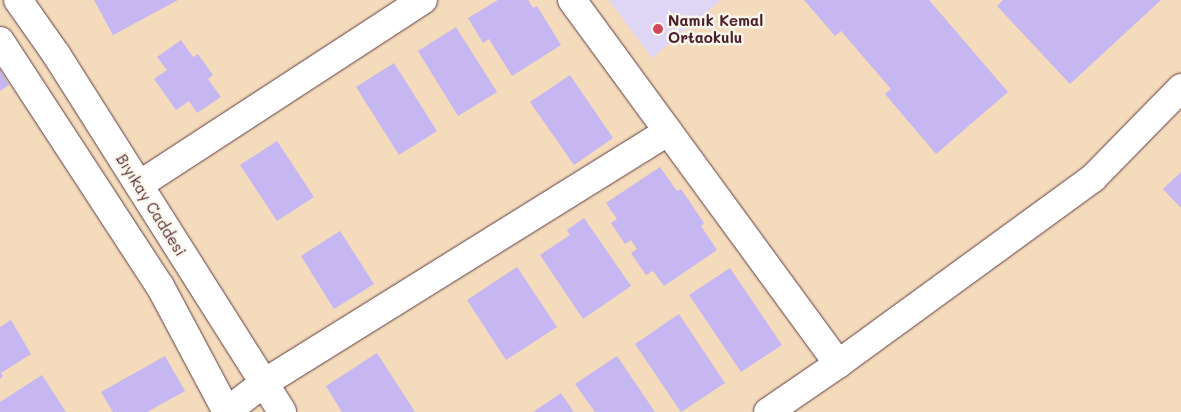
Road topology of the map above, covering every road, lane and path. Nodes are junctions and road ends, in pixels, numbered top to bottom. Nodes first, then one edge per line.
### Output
1 (18, 0) edge
2 (423, 0) edge
3 (572, 0) edge
4 (0, 41) edge
5 (1181, 88) edge
6 (668, 132) junction
7 (139, 185) junction
8 (838, 364) junction
9 (264, 384) junction
10 (226, 412) edge
11 (282, 412) edge
12 (768, 412) edge

1 - 7 street, Bıyıkay Caddesi
2 - 7 street
3 - 6 street
4 - 10 street
5 - 8 street
6 - 8 street
6 - 9 street
7 - 9 street, Bıyıkay Caddesi
8 - 12 street
9 - 10 street
9 - 11 street, Bıyıkay Caddesi

